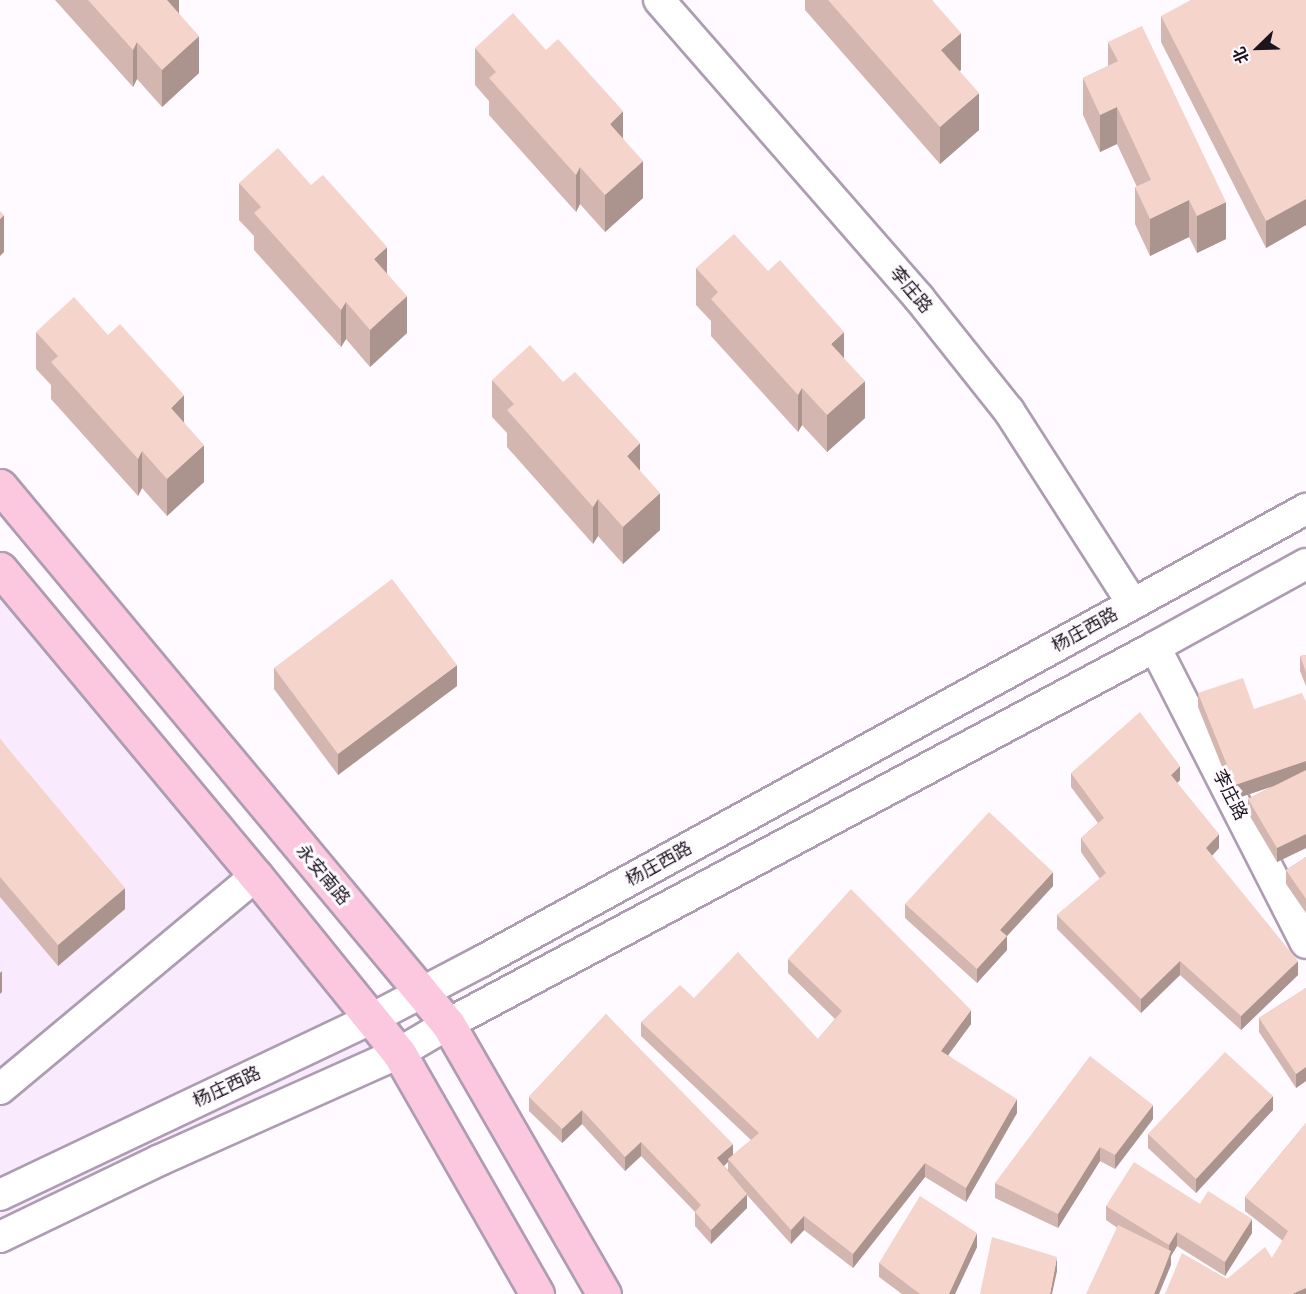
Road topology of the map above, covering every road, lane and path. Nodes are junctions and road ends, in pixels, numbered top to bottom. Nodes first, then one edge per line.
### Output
1 (659, 0) edge
2 (0, 486) edge
3 (1306, 509) edge
4 (1306, 564) edge
5 (0, 569) edge
6 (1132, 604) junction
7 (1155, 647) junction
8 (256, 876) junction
9 (1306, 943) edge
10 (421, 992) junction
11 (371, 1019) junction
12 (448, 1024) junction
13 (399, 1053) junction
14 (0, 1089) edge
15 (0, 1195) edge
16 (0, 1237) edge
17 (537, 1294) edge
18 (603, 1294) edge

1 - 6 street, 李庄路
2 - 10 main road, 永安南路
3 - 6 street, 杨庄西路
4 - 7 street
5 - 8 main road
6 - 10 street, 杨庄西路
7 - 9 street, 李庄路
7 - 12 street
8 - 11 main road
8 - 14 street
10 - 11 street, 杨庄西路
10 - 12 main road, 永安南路
11 - 13 main road
11 - 15 street, 杨庄西路
12 - 13 street
12 - 18 main road, 永安南路
13 - 16 street
13 - 17 main road

